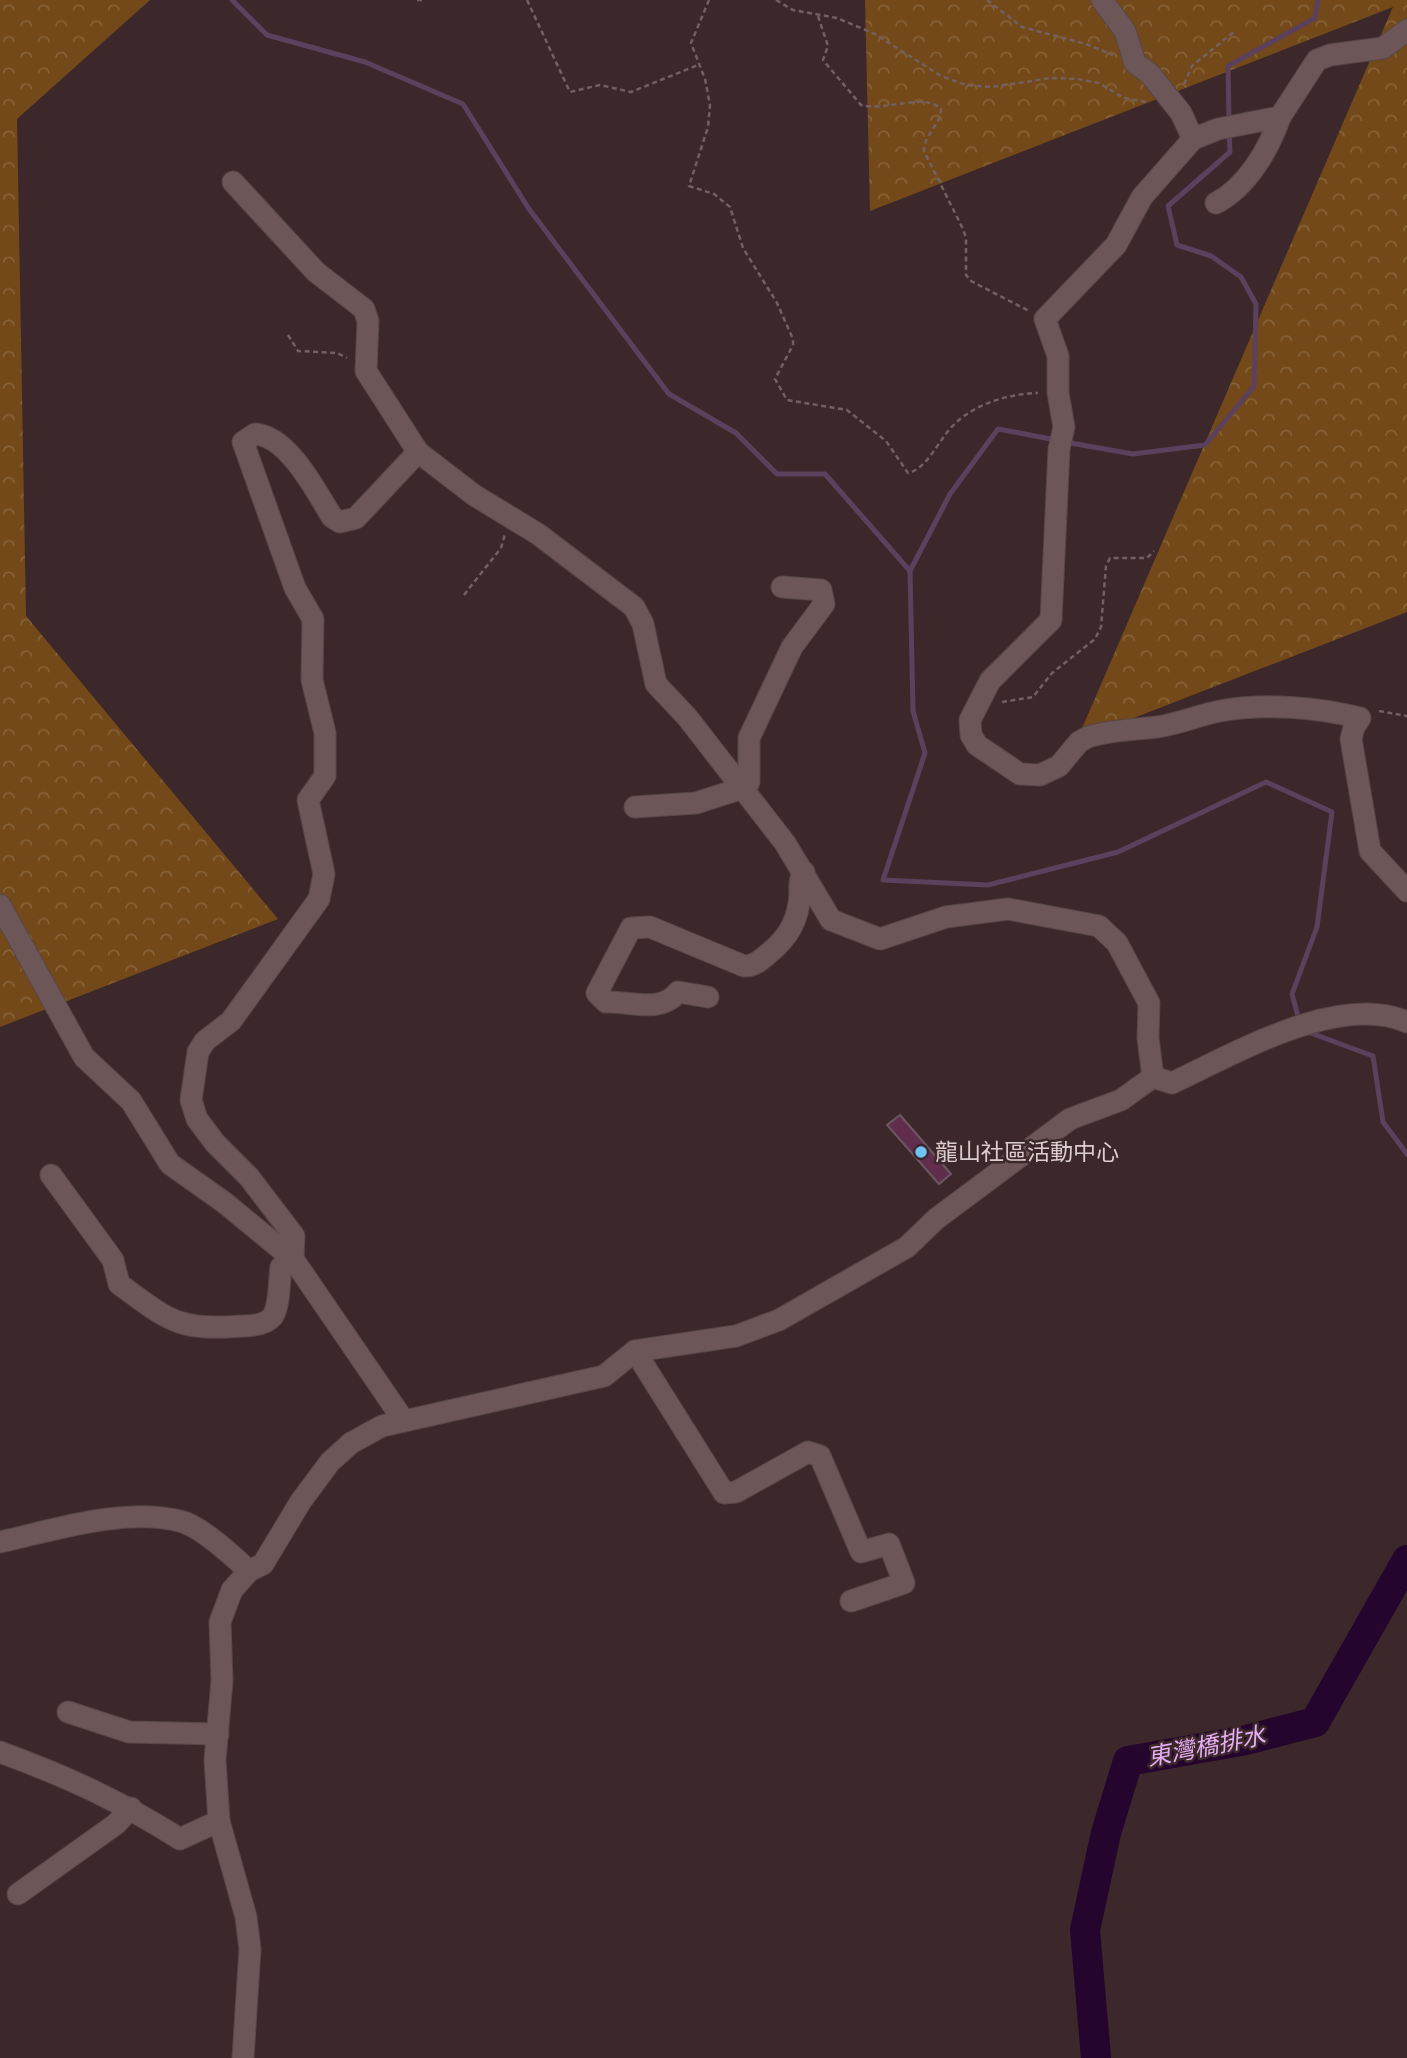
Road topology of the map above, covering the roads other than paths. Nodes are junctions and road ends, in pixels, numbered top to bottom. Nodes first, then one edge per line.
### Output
1 (1102, 0) edge
2 (1407, 30) edge
3 (1280, 117) junction
4 (1193, 139) junction
5 (233, 183) dead end
6 (1216, 202) dead end
7 (418, 452) junction
8 (782, 587) dead end
9 (742, 787) junction
10 (635, 807) dead end
11 (804, 872) junction
12 (1407, 891) edge
13 (0, 905) edge
14 (708, 997) dead end
15 (1407, 1022) edge
16 (1153, 1077) junction
17 (51, 1175) dead end
18 (293, 1259) junction
19 (635, 1351) junction
20 (404, 1421) junction
21 (0, 1542) edge
22 (249, 1571) junction
23 (851, 1601) dead end
24 (68, 1712) dead end
25 (218, 1734) junction
26 (0, 1752) edge
27 (131, 1808) junction
28 (219, 1821) junction
29 (18, 1894) dead end
30 (243, 2058) edge

1 - 4 street
2 - 3 street
3 - 4 street
3 - 6 street
4 - 12 street
5 - 7 street
7 - 9 street
7 - 18 street
8 - 9 street
9 - 10 street
9 - 11 street
11 - 14 street
11 - 16 street
13 - 18 street
15 - 16 street
16 - 19 street
17 - 18 street
18 - 20 street
19 - 20 street
19 - 23 street
20 - 22 street
21 - 22 street
22 - 25 street
24 - 25 street
25 - 28 street
26 - 27 street
27 - 28 street
27 - 29 street
28 - 30 street

